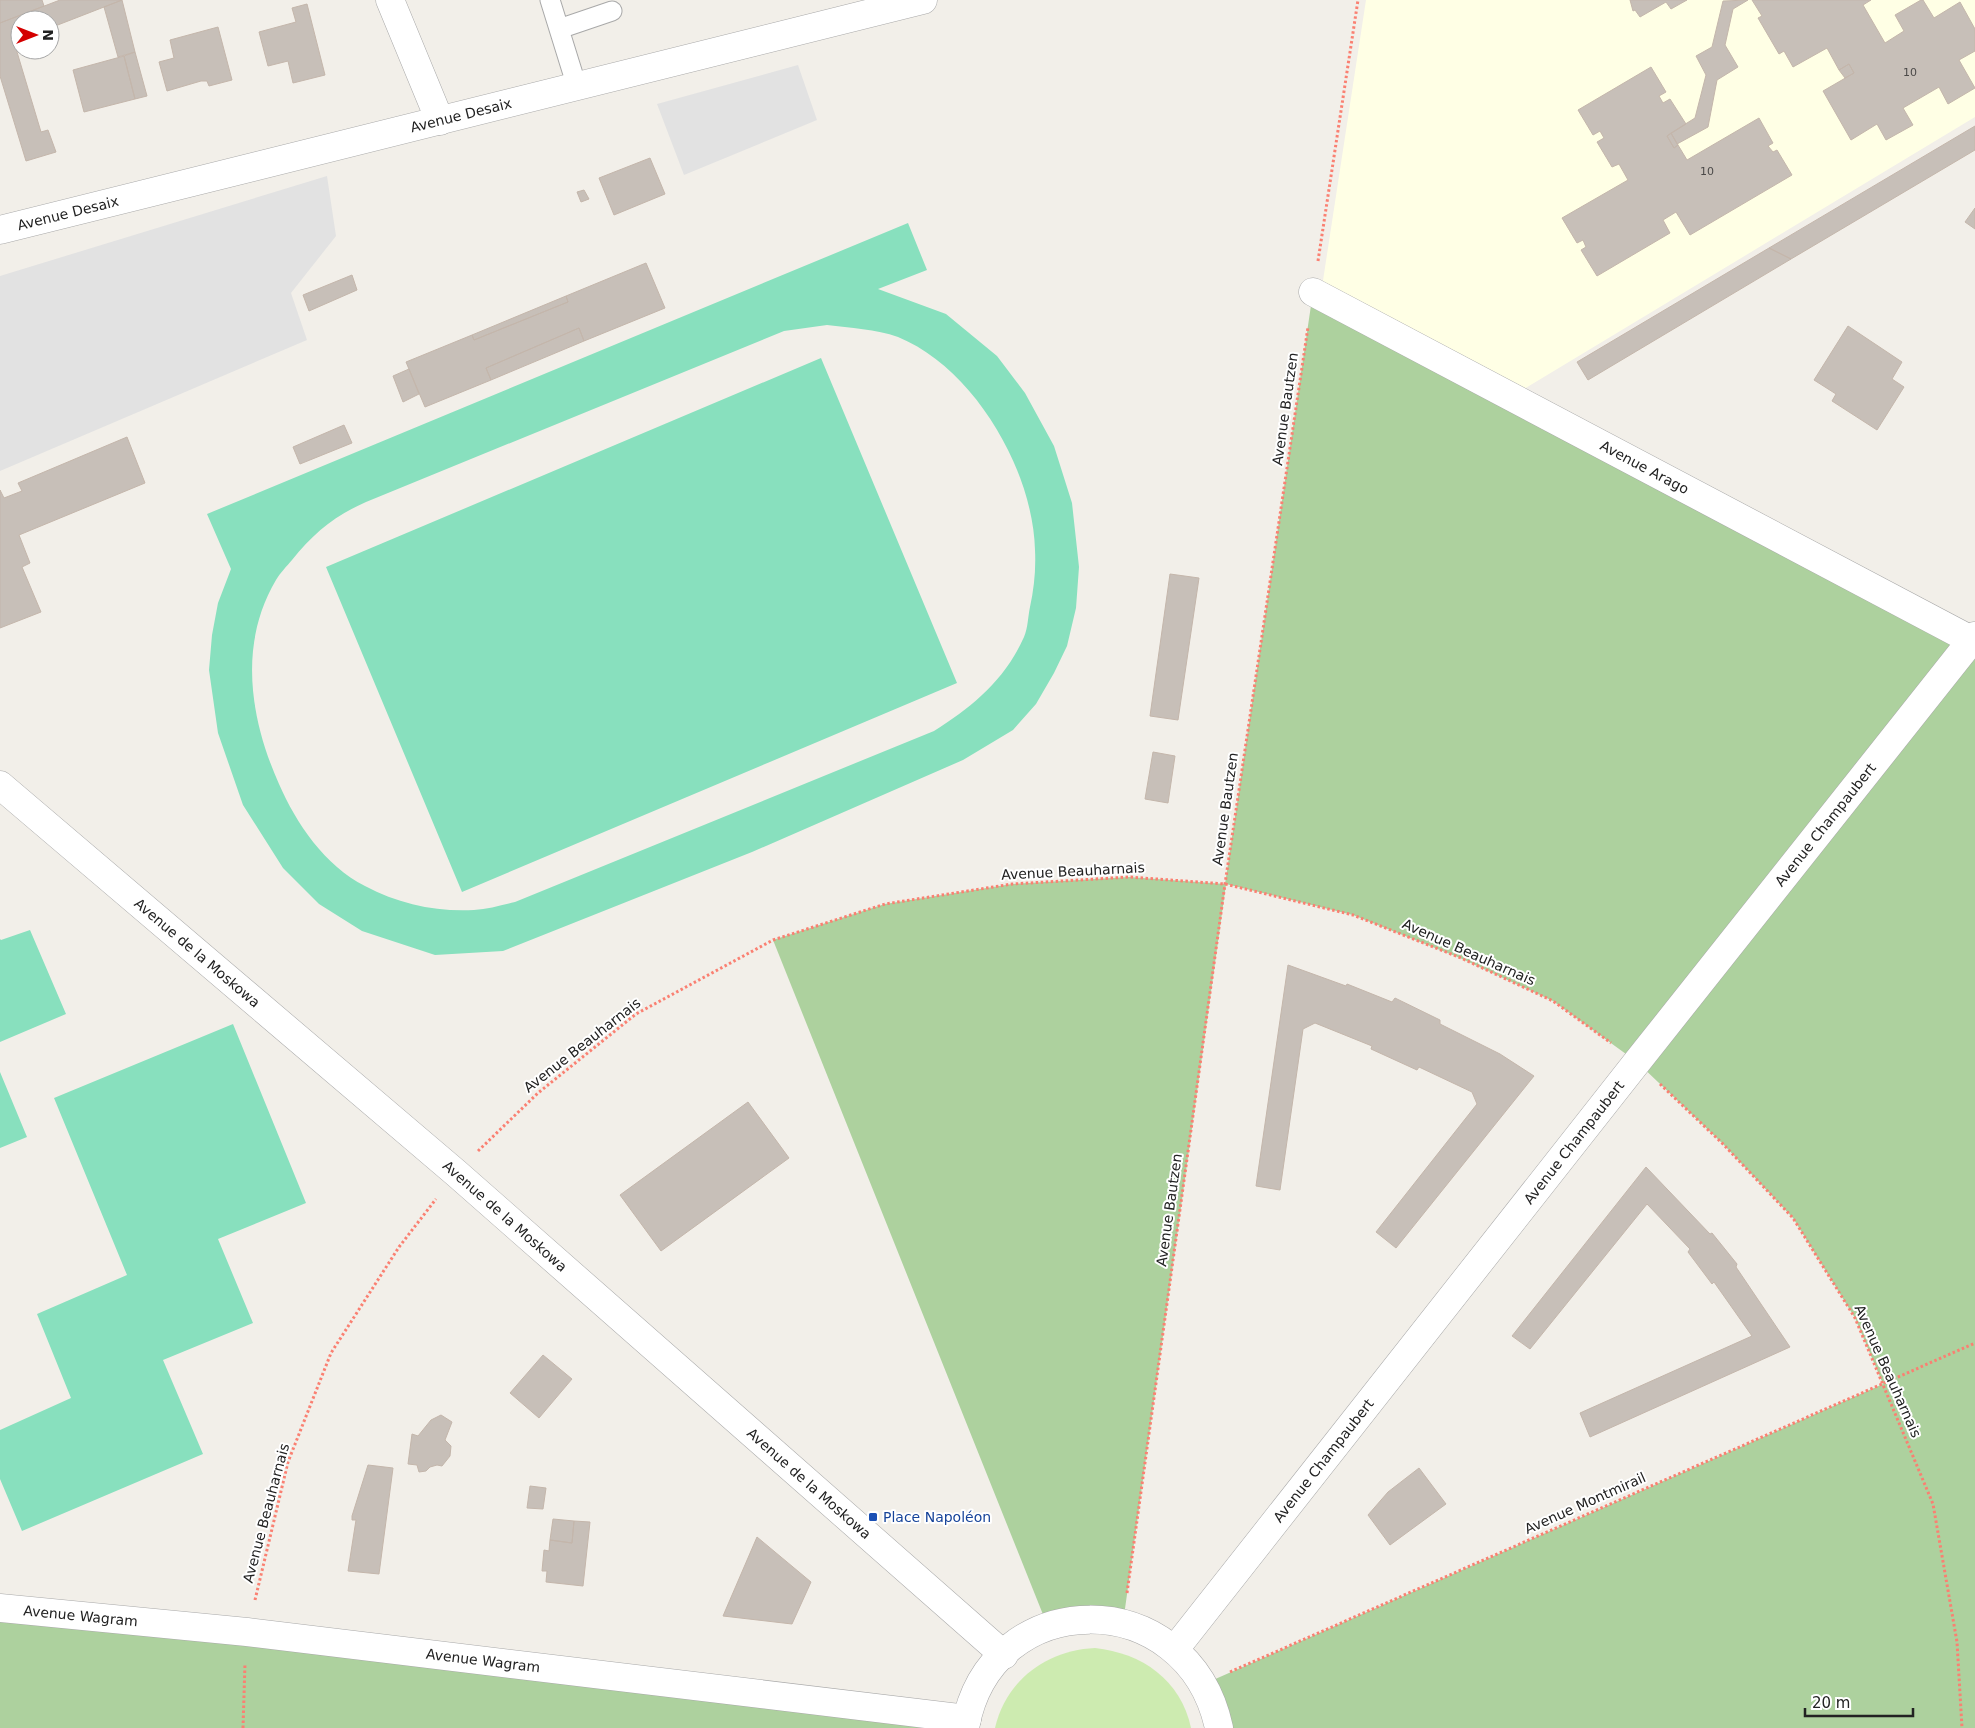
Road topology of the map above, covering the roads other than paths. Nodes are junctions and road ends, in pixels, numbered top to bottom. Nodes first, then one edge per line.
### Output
1 (390, 0) edge
2 (550, 0) edge
3 (923, 0) edge
4 (612, 10) dead end
5 (559, 29) junction
6 (577, 87) junction
7 (440, 121) junction
8 (0, 230) edge
9 (1313, 292) road end
10 (1974, 639) edge
11 (0, 784) edge
12 (0, 1608) edge
13 (1175, 1650) junction
14 (1004, 1655) junction
15 (966, 1724) edge
16 (1219, 1728) edge

1 - 7 street
2 - 5 lane
3 - 6 street, Avenue Desaix
4 - 5 lane
5 - 6 lane
6 - 7 street, Avenue Desaix
7 - 8 street, Avenue Desaix
9 - 10 street, Avenue Arago
10 - 13 street, Avenue Champaubert
11 - 14 street, Avenue de la Moskowa
12 - 15 street, Avenue Wagram
13 - 14 street
13 - 16 street
14 - 15 street

